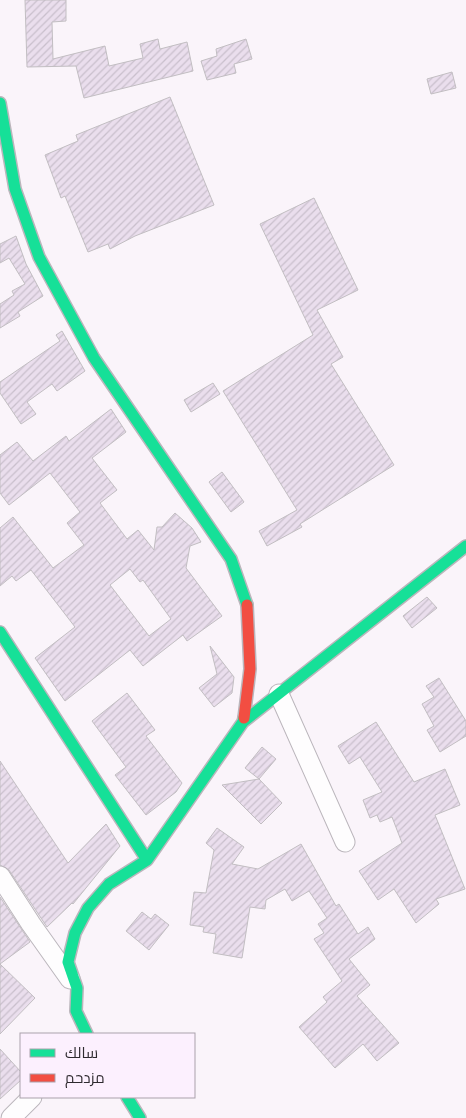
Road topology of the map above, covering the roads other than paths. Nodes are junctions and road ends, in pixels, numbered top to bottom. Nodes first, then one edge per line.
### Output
1 (0, 104) edge
2 (466, 546) edge
3 (0, 632) edge
4 (279, 694) junction
5 (243, 722) junction
6 (345, 842) dead end
7 (147, 860) junction
8 (0, 876) edge
9 (77, 988) junction
10 (87, 1033) edge
11 (31, 1098) edge
12 (128, 1098) edge
13 (11, 1118) edge
14 (140, 1118) edge

1 - 5 street
2 - 4 street
3 - 7 street
4 - 5 street
4 - 6 street
5 - 7 street
7 - 9 street
8 - 9 street
9 - 10 street
11 - 13 street
12 - 14 street

